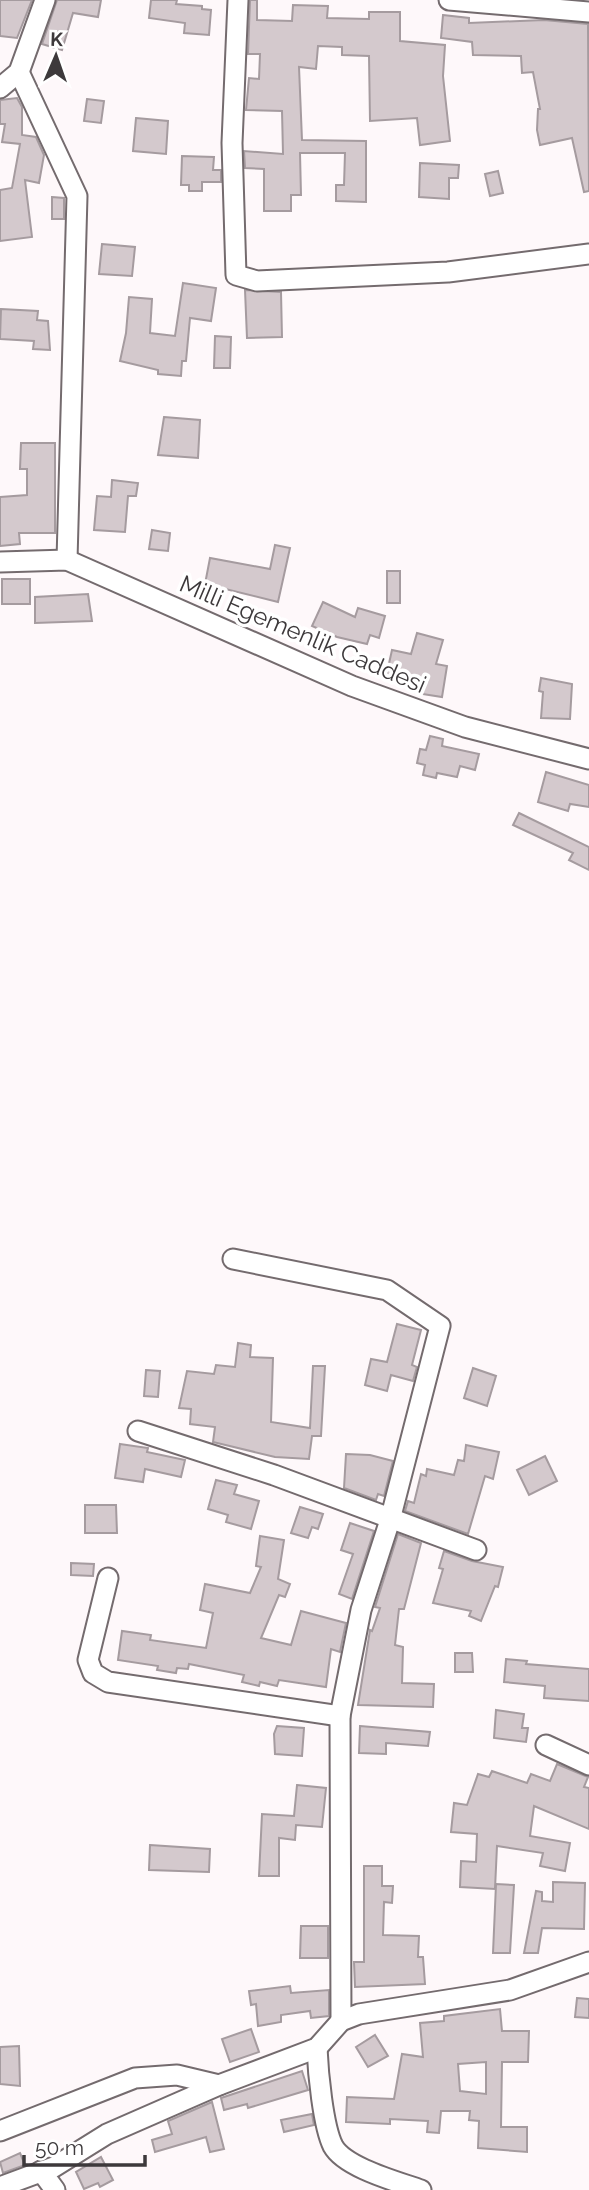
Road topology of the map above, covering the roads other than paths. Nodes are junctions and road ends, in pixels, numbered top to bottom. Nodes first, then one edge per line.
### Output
1 (45, 0) edge
2 (238, 0) edge
3 (449, 0) edge
4 (589, 12) edge
5 (19, 72) junction
6 (0, 88) edge
7 (589, 254) edge
8 (67, 560) junction
9 (0, 562) edge
10 (589, 759) edge
11 (233, 1259) dead end
12 (138, 1431) dead end
13 (390, 1520) junction
14 (476, 1550) dead end
15 (107, 1577) dead end
16 (340, 1716) junction
17 (546, 1745) dead end
18 (589, 1765) edge
19 (589, 1962) edge
20 (341, 2021) junction
21 (317, 2048) junction
22 (219, 2085) junction
23 (0, 2131) edge
24 (41, 2171) junction
25 (0, 2187) edge
26 (55, 2190) edge
27 (421, 2190) edge

1 - 5 street
2 - 7 street
3 - 4 street
5 - 6 street
5 - 8 street
8 - 9 street, Milli Egemenlik Caddesi
8 - 10 street, Milli Egemenlik Caddesi
11 - 13 street
12 - 13 street
13 - 14 street
13 - 16 street
15 - 16 street
16 - 20 street
17 - 18 street
19 - 20 street
20 - 21 street
21 - 22 street
21 - 27 street
22 - 23 street
22 - 24 street
24 - 25 street
24 - 26 street

